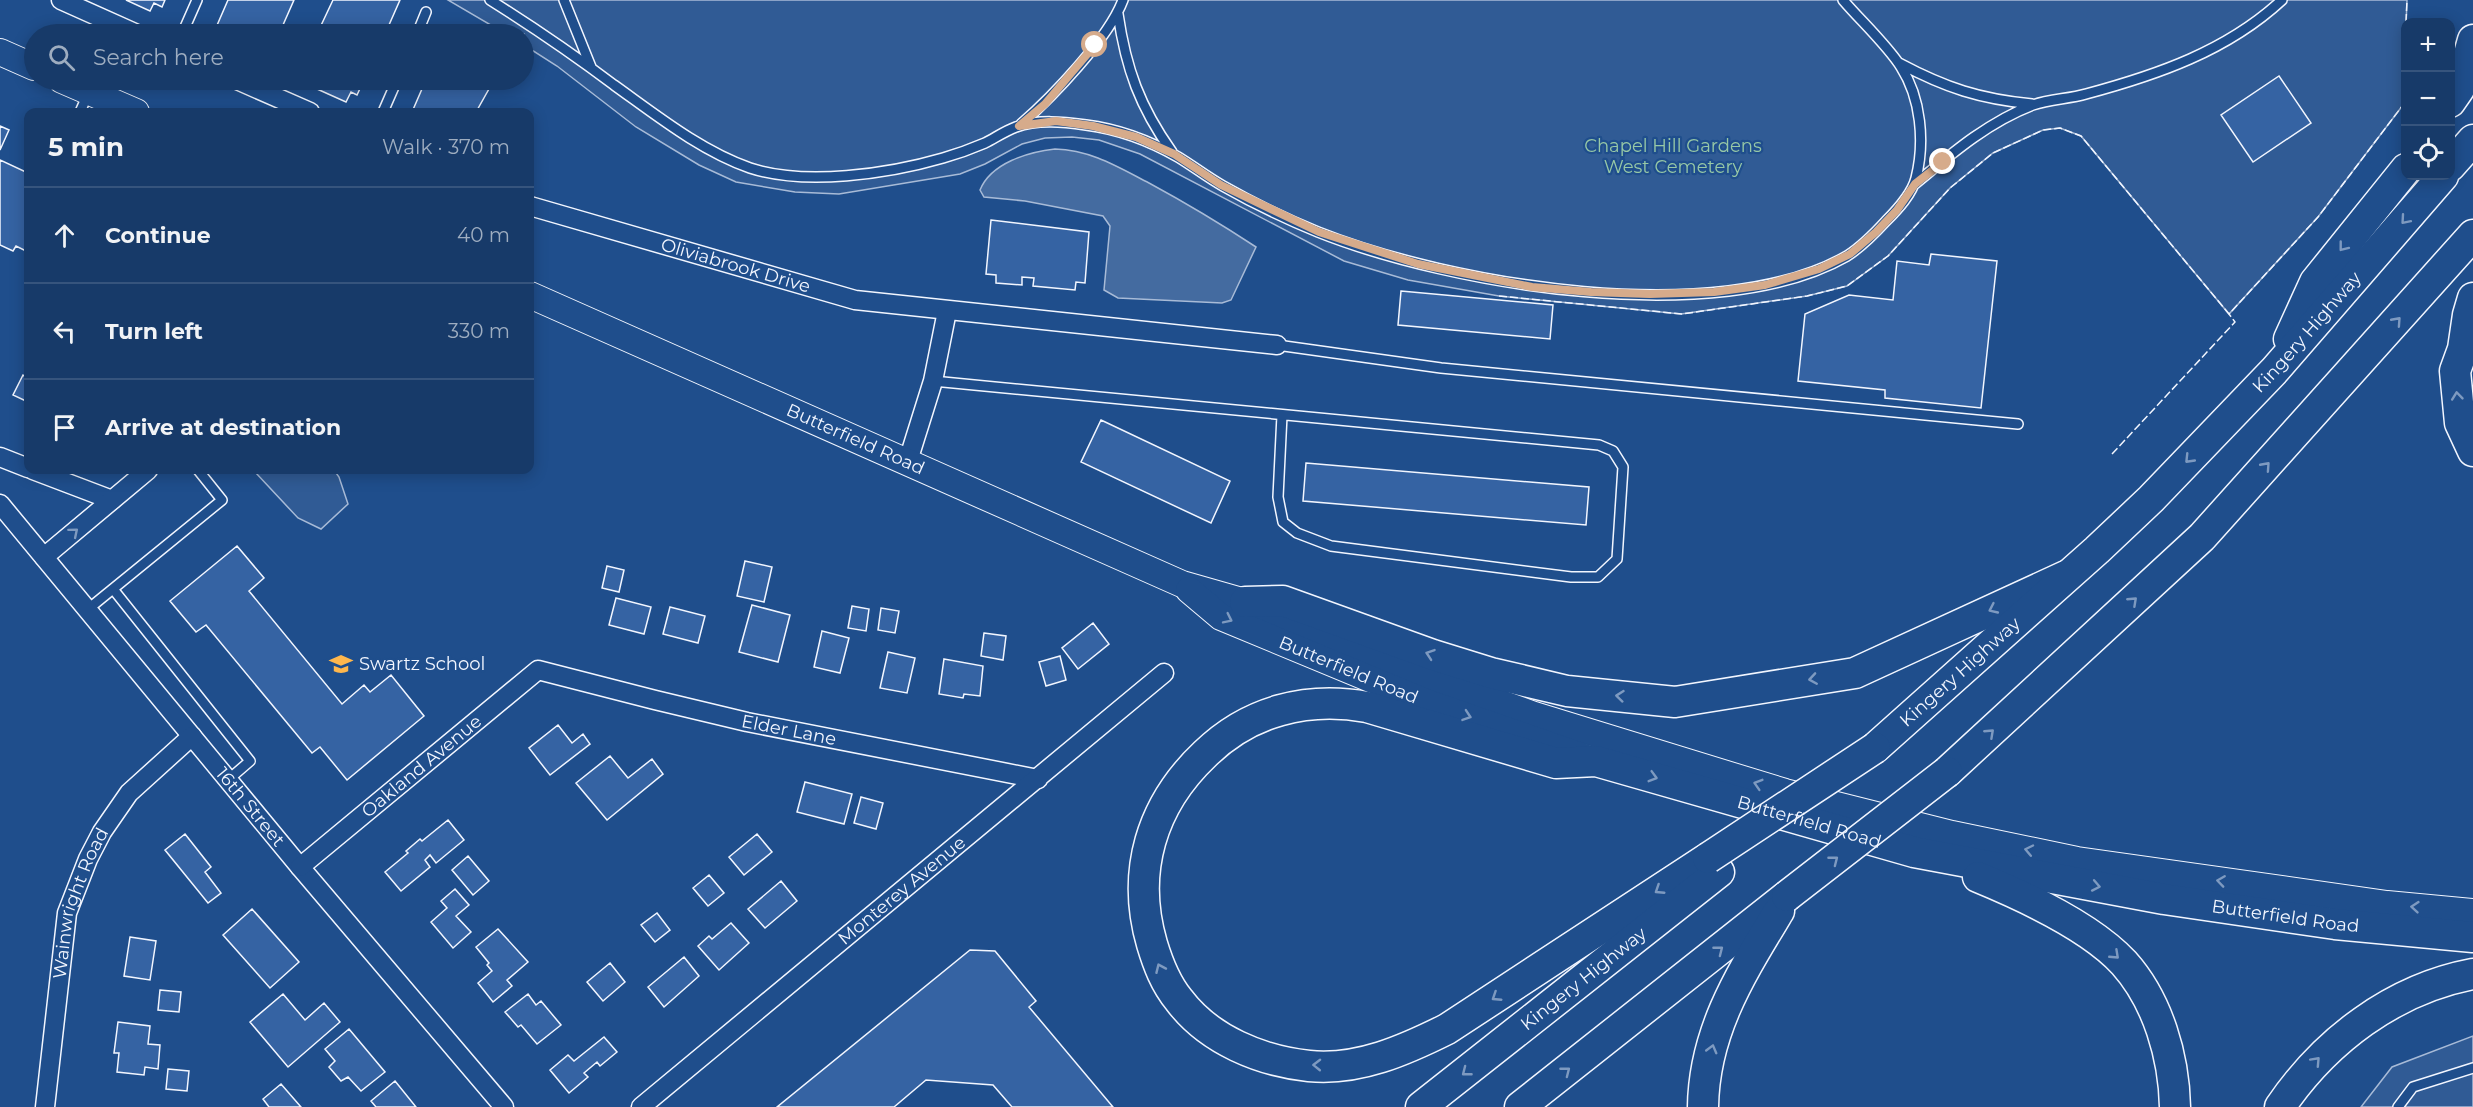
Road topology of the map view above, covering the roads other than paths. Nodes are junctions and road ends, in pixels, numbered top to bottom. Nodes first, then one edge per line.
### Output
1 (61, 0) edge
2 (197, 0) edge
3 (490, 0) edge
4 (564, 0) edge
5 (1123, 0) edge
6 (1843, 0) edge
7 (2282, 0) edge
8 (426, 12) dead end
9 (1118, 14) junction
10 (115, 24) edge
11 (186, 24) edge
12 (421, 24) edge
13 (529, 24) edge
14 (534, 27) edge
15 (2473, 40) edge
16 (0, 52) edge
17 (24, 63) edge
18 (1899, 63) junction
19 (592, 69) junction
20 (72, 90) edge
21 (260, 90) edge
22 (393, 90) edge
23 (2455, 95) edge
24 (85, 102) edge
25 (2035, 104) junction
26 (116, 108) edge
27 (301, 108) edge
28 (385, 108) edge
29 (1019, 126) junction
30 (2473, 140) edge
31 (1174, 154) junction
32 (2455, 161) edge
33 (2401, 175) edge
34 (2440, 180) edge
35 (1915, 184) junction
36 (534, 207) edge
37 (2473, 235) edge
38 (534, 297) edge
39 (2473, 298) edge
40 (946, 311) junction
41 (1277, 345) joint
42 (2274, 372) junction
43 (933, 381) junction
44 (1282, 415) junction
45 (2018, 423) dead end
46 (2473, 451) edge
47 (0, 457) edge
48 (907, 464) junction
49 (24, 466) edge
50 (42, 474) edge
51 (143, 474) edge
52 (201, 474) edge
53 (108, 503) junction
54 (0, 504) edge
55 (44, 557) junction
56 (2066, 576) junction
57 (1182, 584) junction
58 (113, 589) junction
59 (1245, 602) junction
60 (87, 610) junction
61 (543, 671) joint
62 (1164, 673) dead end
63 (192, 736) junction
64 (1596, 761) junction
65 (1038, 779) junction
66 (228, 780) junction
67 (1914, 852) junction
68 (1717, 862) junction
69 (300, 867) junction
70 (1787, 896) junction
71 (2473, 912) edge
72 (2473, 937) edge
73 (2473, 974) edge
74 (2473, 1068) edge
75 (45, 1107) edge
76 (504, 1107) edge
77 (641, 1107) edge
78 (1421, 1107) edge
79 (1520, 1107) edge
80 (1703, 1107) edge
81 (2175, 1107) edge
82 (2280, 1107) edge
83 (2398, 1107) edge

1 - 10 street
2 - 11 lane
3 - 13 lane
4 - 19 lane
5 - 9 lane
6 - 18 lane
7 - 25 lane
8 - 12 lane
9 - 29 lane
9 - 31 lane
14 - 19 lane
15 - 23 highway
16 - 17 main road
18 - 25 lane
18 - 35 lane
19 - 29 lane
20 - 24 main road
21 - 27 street
22 - 28 lane
24 - 26 main road
25 - 35 lane
29 - 31 lane
30 - 32 highway
31 - 35 lane
33 -> 42 highway
34 -> 42 highway, Kingery Highway
36 - 40 street, Oliviabrook Drive
70 -> 37 highway, bridge
38 - 48 main road, Butterfield Road
46 -> 39 highway
40 - 41 street, Oliviabrook Drive
40 - 43 street
41 - 45 lane
42 -> 56 highway, Kingery Highway
43 - 44 lane
43 - 48 street
44 - 44 lane
47 - 49 street
48 - 57 main road, Butterfield Road
50 - 53 street
51 - 53 street
52 - 58 lane
55 -> 53 street
54 - 55 street, 16th Street
55 - 60 street, 16th Street
56 -> 59 highway
56 - 68 highway, Kingery Highway, bridge
57 - 59 main road, Butterfield Road
57 -> 64 main road, Butterfield Road
58 - 60 lane
58 - 66 lane
71 -> 59 main road, Butterfield Road
60 - 63 street, 16th Street
61 - 65 street, Elder Lane
61 - 69 street, Oakland Avenue
62 - 65 street, Monterey Avenue
63 - 66 street, 16th Street
63 - 75 street, Wainwright Road
64 -> 67 highway, Butterfield Road
68 -> 64 highway
65 - 77 street, Monterey Avenue
66 - 69 street, 16th Street
67 -> 72 highway, Butterfield Road
67 -> 81 highway
68 -> 78 highway, Kingery Highway
69 - 76 street, 16th Street
79 -> 70 highway
80 -> 70 highway
82 -> 73 highway
74 - 83 lane

